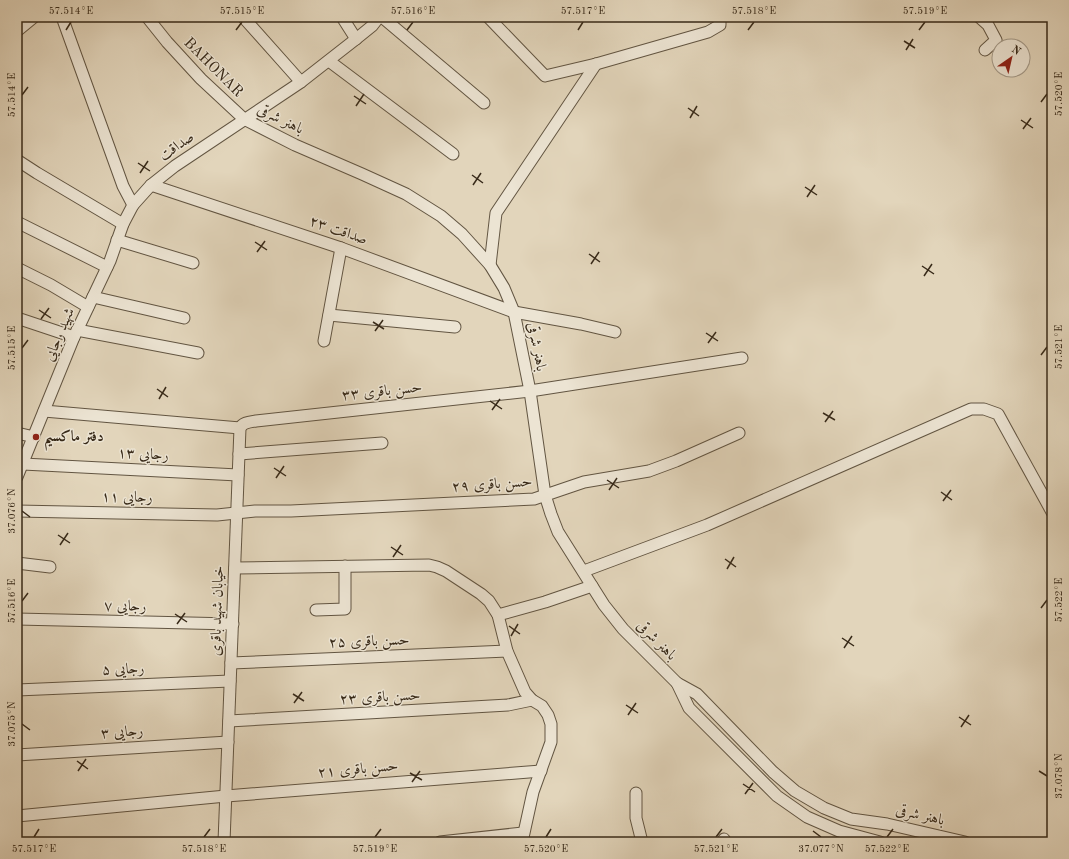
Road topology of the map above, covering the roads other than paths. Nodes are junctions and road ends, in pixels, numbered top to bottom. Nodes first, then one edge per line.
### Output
1 (34, 17) edge
2 (62, 17) edge
3 (147, 17) edge
4 (243, 17) edge
5 (342, 17) edge
6 (381, 17) edge
7 (488, 17) edge
8 (720, 17) edge
9 (979, 17) edge
10 (17, 31) edge
11 (356, 39) junction
12 (985, 50) dead end
13 (329, 61) junction
14 (596, 64) junction
15 (301, 82) junction
16 (484, 103) dead end
17 (244, 120) junction
18 (453, 154) dead end
19 (17, 160) edge
20 (151, 185) junction
21 (133, 206) junction
22 (17, 222) edge
23 (123, 224) junction
24 (117, 240) junction
25 (341, 248) junction
26 (193, 263) dead end
27 (490, 265) junction
28 (107, 267) junction
29 (17, 268) edge
30 (90, 302) junction
31 (514, 312) junction
32 (329, 315) junction
33 (17, 318) edge
34 (184, 318) dead end
35 (456, 327) dead end
36 (615, 332) dead end
37 (76, 334) junction
38 (324, 341) dead end
39 (198, 352) dead end
40 (742, 358) dead end
41 (530, 391) junction
42 (44, 411) junction
43 (240, 428) junction
44 (17, 433) edge
45 (739, 434) dead end
46 (34, 437) junction
47 (382, 443) dead end
48 (239, 454) junction
49 (23, 464) junction
50 (238, 475) junction
51 (17, 477) edge
52 (545, 495) junction
53 (17, 511) edge
54 (1052, 512) edge
55 (237, 513) junction
56 (17, 563) edge
57 (346, 566) junction
58 (50, 567) dead end
59 (235, 568) junction
60 (584, 571) junction
61 (592, 586) junction
62 (316, 610) dead end
63 (498, 616) junction
64 (17, 619) edge
65 (233, 624) junction
66 (507, 651) junction
67 (231, 663) junction
68 (230, 681) junction
69 (677, 683) junction
70 (17, 690) edge
71 (532, 700) junction
72 (229, 721) junction
73 (228, 742) junction
74 (17, 755) edge
75 (541, 771) junction
76 (636, 793) dead end
77 (226, 796) junction
78 (17, 816) edge
79 (522, 837) edge
80 (840, 837) edge
81 (224, 842) edge
82 (440, 842) edge
83 (642, 842) edge
84 (880, 842) edge
85 (965, 842) edge

1 - 10 street
2 - 21 street
3 - 17 street, BAHONAR
4 - 15 street
5 - 11 street
6 - 11 street, صداقت
6 - 16 street
7 - 14 street
8 - 14 street
9 - 12 street
11 - 13 street, صداقت
13 - 15 street, صداقت
13 - 18 street
14 - 27 street
15 - 17 street, صداقت
17 - 20 street, صداقت
17 - 27 street, باهنر شرقی
19 - 23 street
20 - 21 street, صداقت
20 - 25 street, صداقت ۲۳
21 - 23 street, شهید رجایی
22 - 28 street
23 - 24 street, شهید رجایی
24 - 26 street
24 - 28 street, شهید رجایی
25 - 31 street, صداقت ۲۳
25 - 32 street
27 - 31 street, باهنر شرقی
28 - 30 street, شهید رجایی
29 - 30 street
30 - 34 street
30 - 37 street, شهید رجایی
31 - 36 street, صداقت ۲۳
31 - 41 street, باهنر شرقی
32 - 35 street
32 - 38 street
33 - 37 street
37 - 39 street
37 - 42 street, شهید رجایی
40 - 41 street, حسن باقری ۳۳
41 - 43 street, حسن باقری ۳۳
41 - 52 street, باهنر شرقی
42 - 43 street
42 - 46 street, شهید رجایی
43 - 48 street, خیابان شهید باقری
44 - 46 street
45 - 52 street, حسن باقری ۲۹
46 - 49 street, شهید رجایی
47 - 48 street
48 - 50 street, خیابان شهید باقری
49 - 50 street, رجایی ۱۳
49 - 51 street, شهید رجایی
50 - 55 street, خیابان شهید باقری
52 - 55 street, حسن باقری ۲۹
52 - 60 street, باهنر شرقی
53 - 55 street, رجایی ۱۱
54 - 60 street
55 - 59 street, خیابان شهید باقری
56 - 58 street
57 - 59 street
57 - 62 street
57 - 63 street
59 - 65 street, خیابان شهید باقری
60 - 61 street, باهنر شرقی
61 - 63 street
61 - 69 street, باهنر شرقی
63 - 66 street
64 - 65 street, رجایی ۷
65 - 67 street, خیابان شهید باقری
66 - 67 street, حسن باقری ۲۵
66 - 71 street
67 - 68 street, خیابان شهید باقری
68 - 70 street, رجایی ۵
68 - 72 street, خیابان شهید باقری
69 - 80 street, باهنر شرقی
69 - 85 street, باهنر شرقی
71 - 72 street, حسن باقری ۲۳
71 - 75 street
72 - 73 street, خیابان شهید باقری
73 - 74 street, رجایی ۳
73 - 77 street, خیابان شهید باقری
75 - 77 street, حسن باقری ۲۱
75 - 79 street
76 - 83 street
77 - 78 street, حسن باقری ۲۱
77 - 81 street, خیابان شهید باقری
79 - 82 street
80 - 84 street, باهنر شرقی

